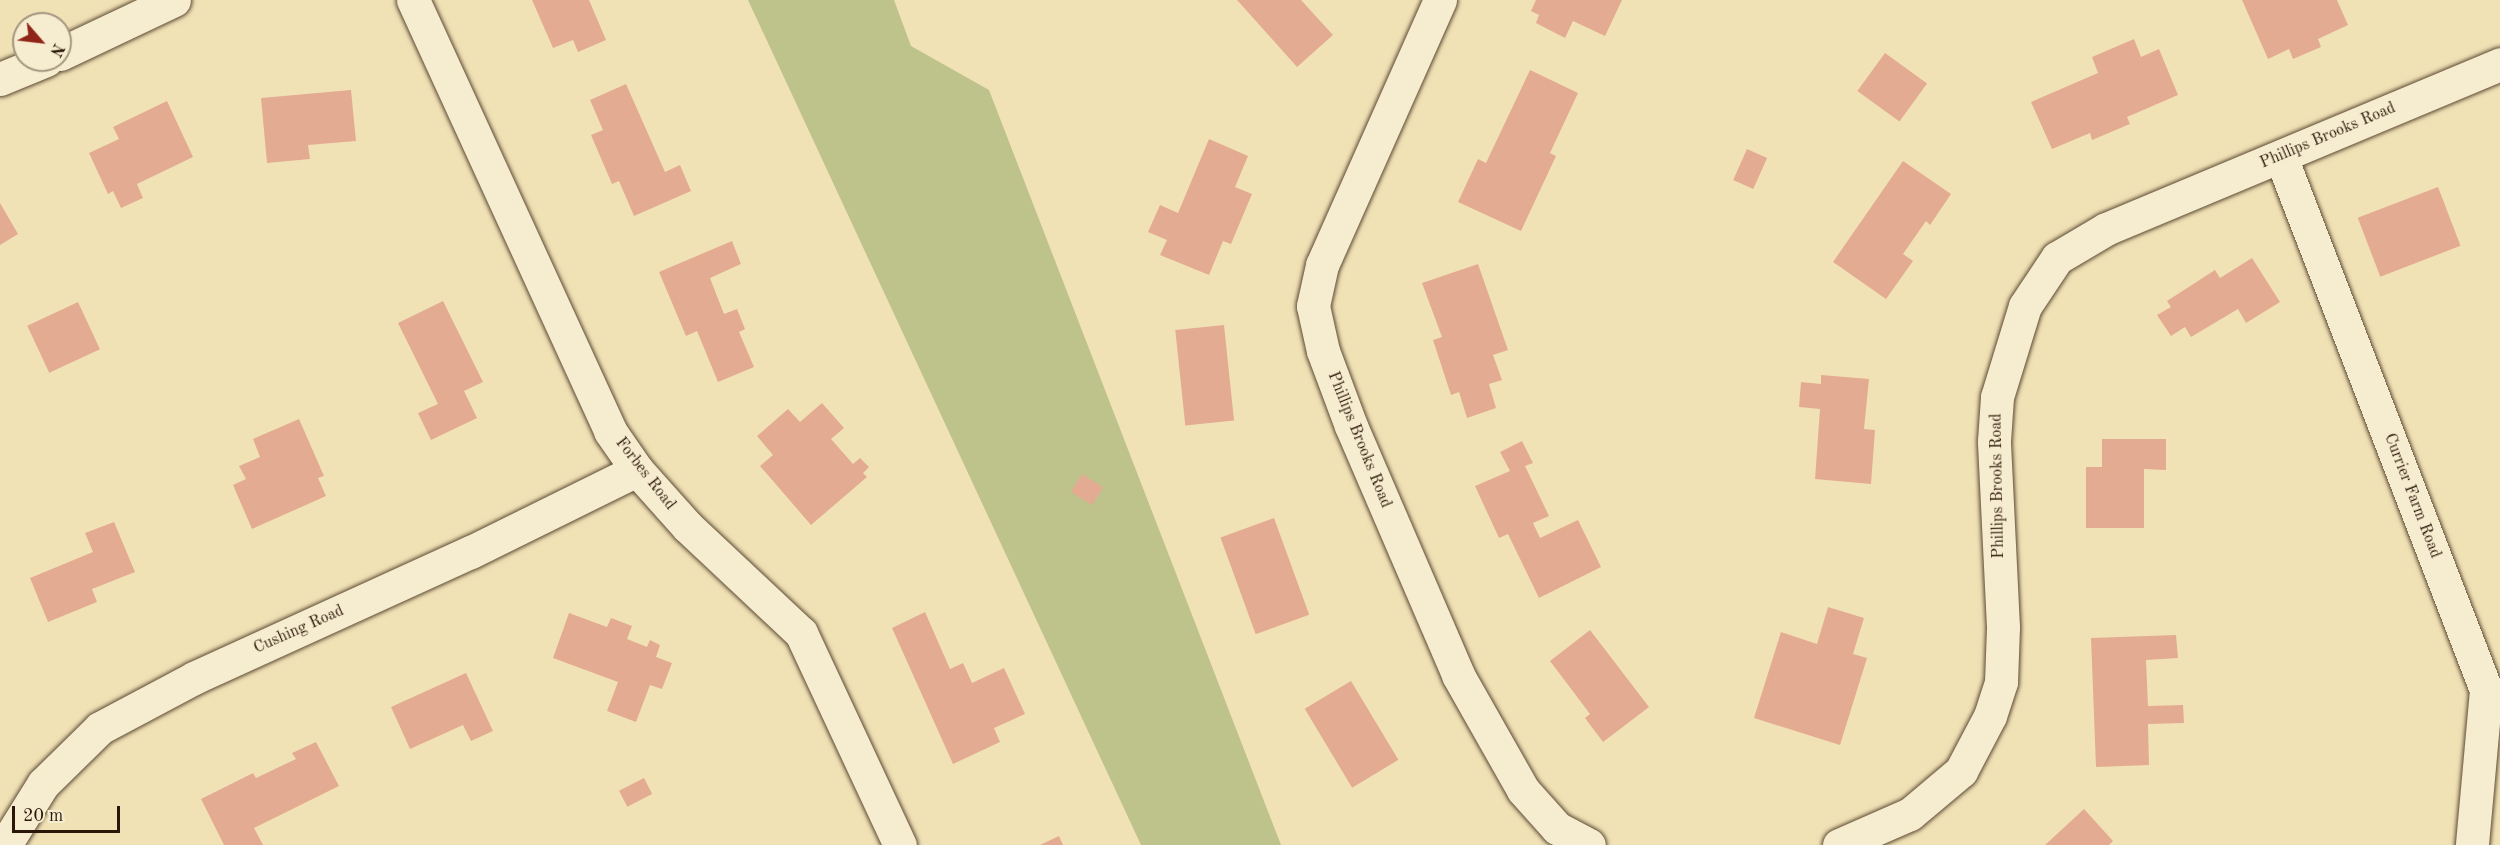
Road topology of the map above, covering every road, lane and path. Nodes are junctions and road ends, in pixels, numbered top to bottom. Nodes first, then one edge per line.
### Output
1 (174, 0) edge
2 (413, 0) edge
3 (1440, 0) edge
4 (72, 48) edge
5 (2500, 64) edge
6 (17, 72) edge
7 (0, 79) edge
8 (2281, 157) junction
9 (637, 470) junction
10 (5, 845) edge
11 (900, 845) edge
12 (1589, 845) edge
13 (1839, 845) edge
14 (2472, 845) edge

1 - 4 street
2 - 9 street, Forbes Road
3 - 12 street, Phillips Brooks Road
5 - 8 street, Phillips Brooks Road
6 - 7 street
8 - 13 street, Phillips Brooks Road
8 - 14 street, Currier Farm Road
9 - 10 street, Cushing Road
9 - 11 street, Forbes Road

